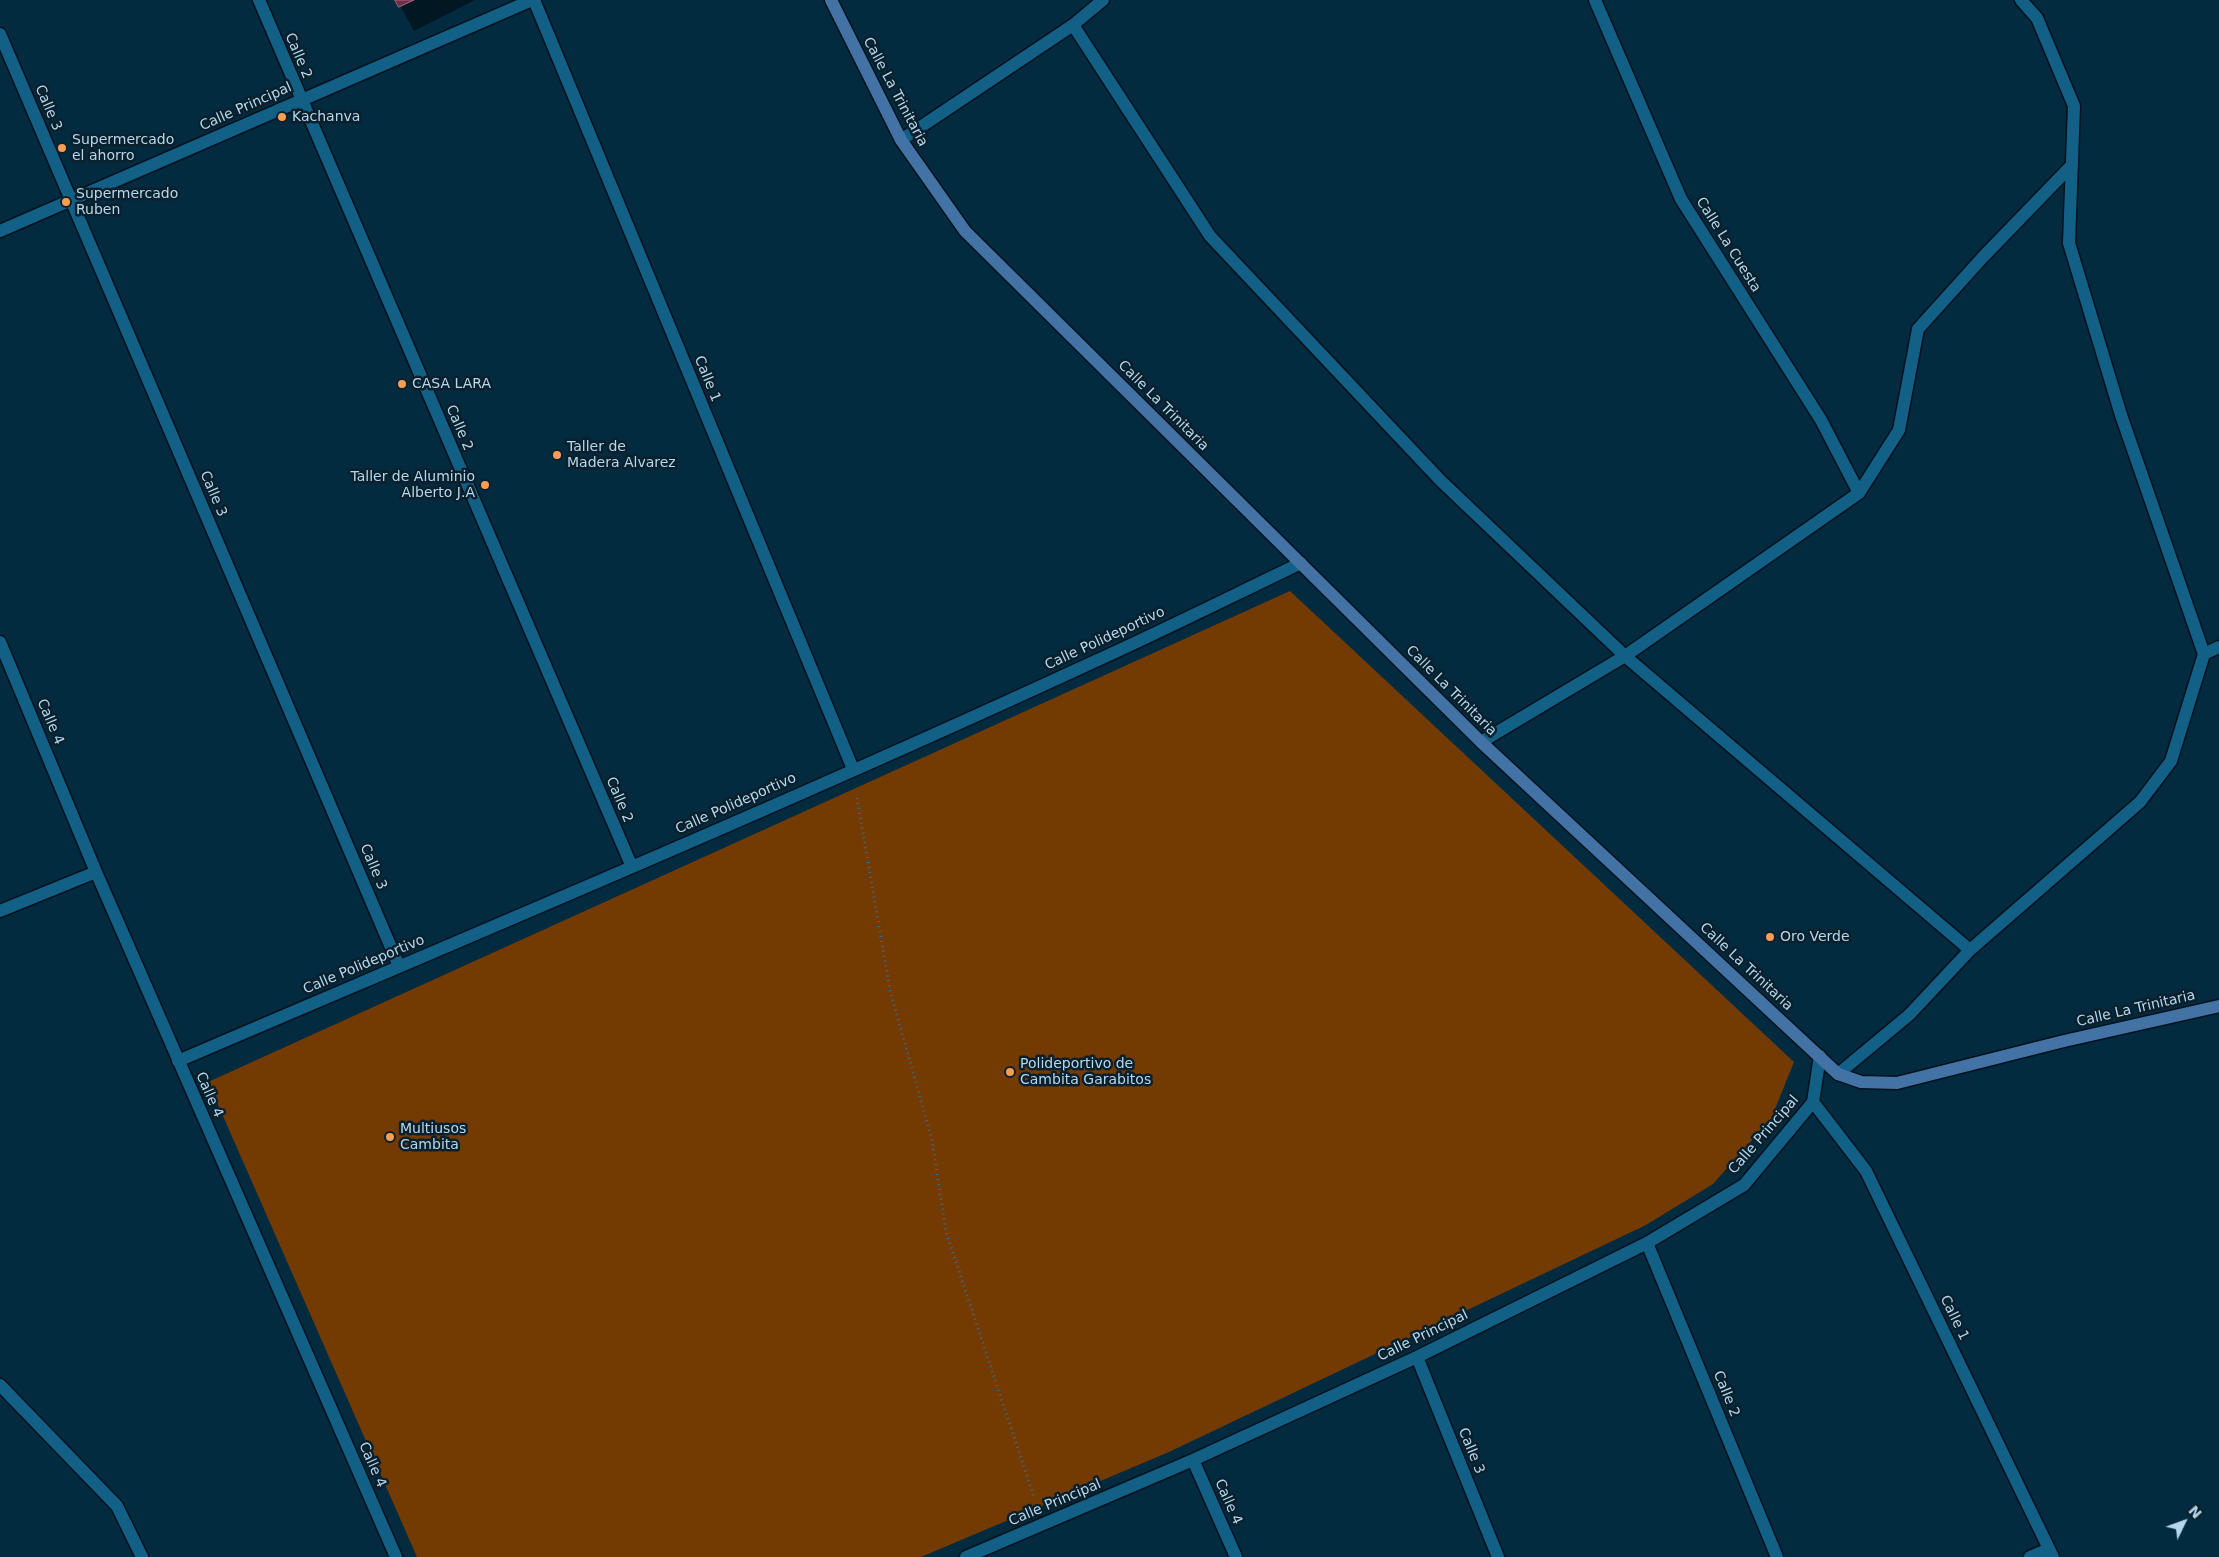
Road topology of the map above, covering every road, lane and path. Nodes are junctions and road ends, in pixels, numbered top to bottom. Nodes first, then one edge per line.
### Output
1 (259, 0) edge
2 (533, 0) edge
3 (831, 0) edge
4 (1103, 0) edge
5 (1595, 0) edge
6 (2021, 0) edge
7 (1073, 24) junction
8 (0, 34) edge
9 (300, 99) junction
10 (901, 140) junction
11 (2072, 165) junction
12 (71, 200) junction
13 (0, 231) edge
14 (1859, 493) junction
15 (1300, 563) junction
16 (0, 642) edge
17 (2219, 647) edge
18 (2204, 654) junction
19 (1625, 656) junction
20 (1481, 742) junction
21 (853, 770) junction
22 (632, 867) junction
23 (96, 872) junction
24 (0, 911) edge
25 (1970, 950) junction
26 (399, 966) junction
27 (2219, 1006) edge
28 (1820, 1056) junction
29 (178, 1061) junction
30 (1838, 1074) junction
31 (1813, 1102) junction
32 (1647, 1243) junction
33 (1416, 1357) junction
34 (0, 1385) edge
35 (1193, 1460) junction
36 (1043, 1524) junction
37 (2051, 1553) edge
38 (968, 1556) edge
39 (142, 1557) edge
40 (396, 1557) edge
41 (1236, 1557) edge
42 (1498, 1557) edge
43 (1777, 1557) edge
44 (2030, 1557) edge

1 - 9 street, Calle 2
2 - 9 street, Calle Principal
2 - 21 street, Calle 1
3 - 10 main road, Calle La Trinitaria
4 - 7 street
5 - 14 street, Calle La Cuesta
6 - 11 street
7 - 10 street
7 - 19 street
8 - 12 street, Calle 3
9 - 12 street, Calle Principal
9 - 22 street, Calle 2
10 - 15 main road, Calle La Trinitaria
11 - 14 street
11 - 18 street
12 - 13 street, Calle Principal
12 - 26 street, Calle 3
14 - 19 street
15 - 20 main road, Calle La Trinitaria
15 - 21 street, Calle Polideportivo
16 - 23 street, Calle 4
17 - 18 street
18 - 25 street
19 - 20 street
19 - 25 street
20 - 28 main road, Calle La Trinitaria
21 - 22 street, Calle Polideportivo
21 - 36 path
22 - 26 street, Calle Polideportivo
23 - 24 street
23 - 29 street, Calle 4
25 - 30 street
26 - 29 street, Calle Polideportivo
27 - 30 main road, Calle La Trinitaria
28 - 30 main road, Calle La Trinitaria
28 - 31 street, Calle Principal
29 - 40 street, Calle 4
31 - 32 street, Calle Principal
31 - 37 street, Calle 1
32 - 33 street, Calle Principal
32 - 43 street, Calle 2
33 - 35 street, Calle Principal
33 - 42 street, Calle 3
34 - 39 street
35 - 36 street, Calle Principal
35 - 41 street, Calle 4
36 - 38 street, Calle Principal
37 - 44 street

